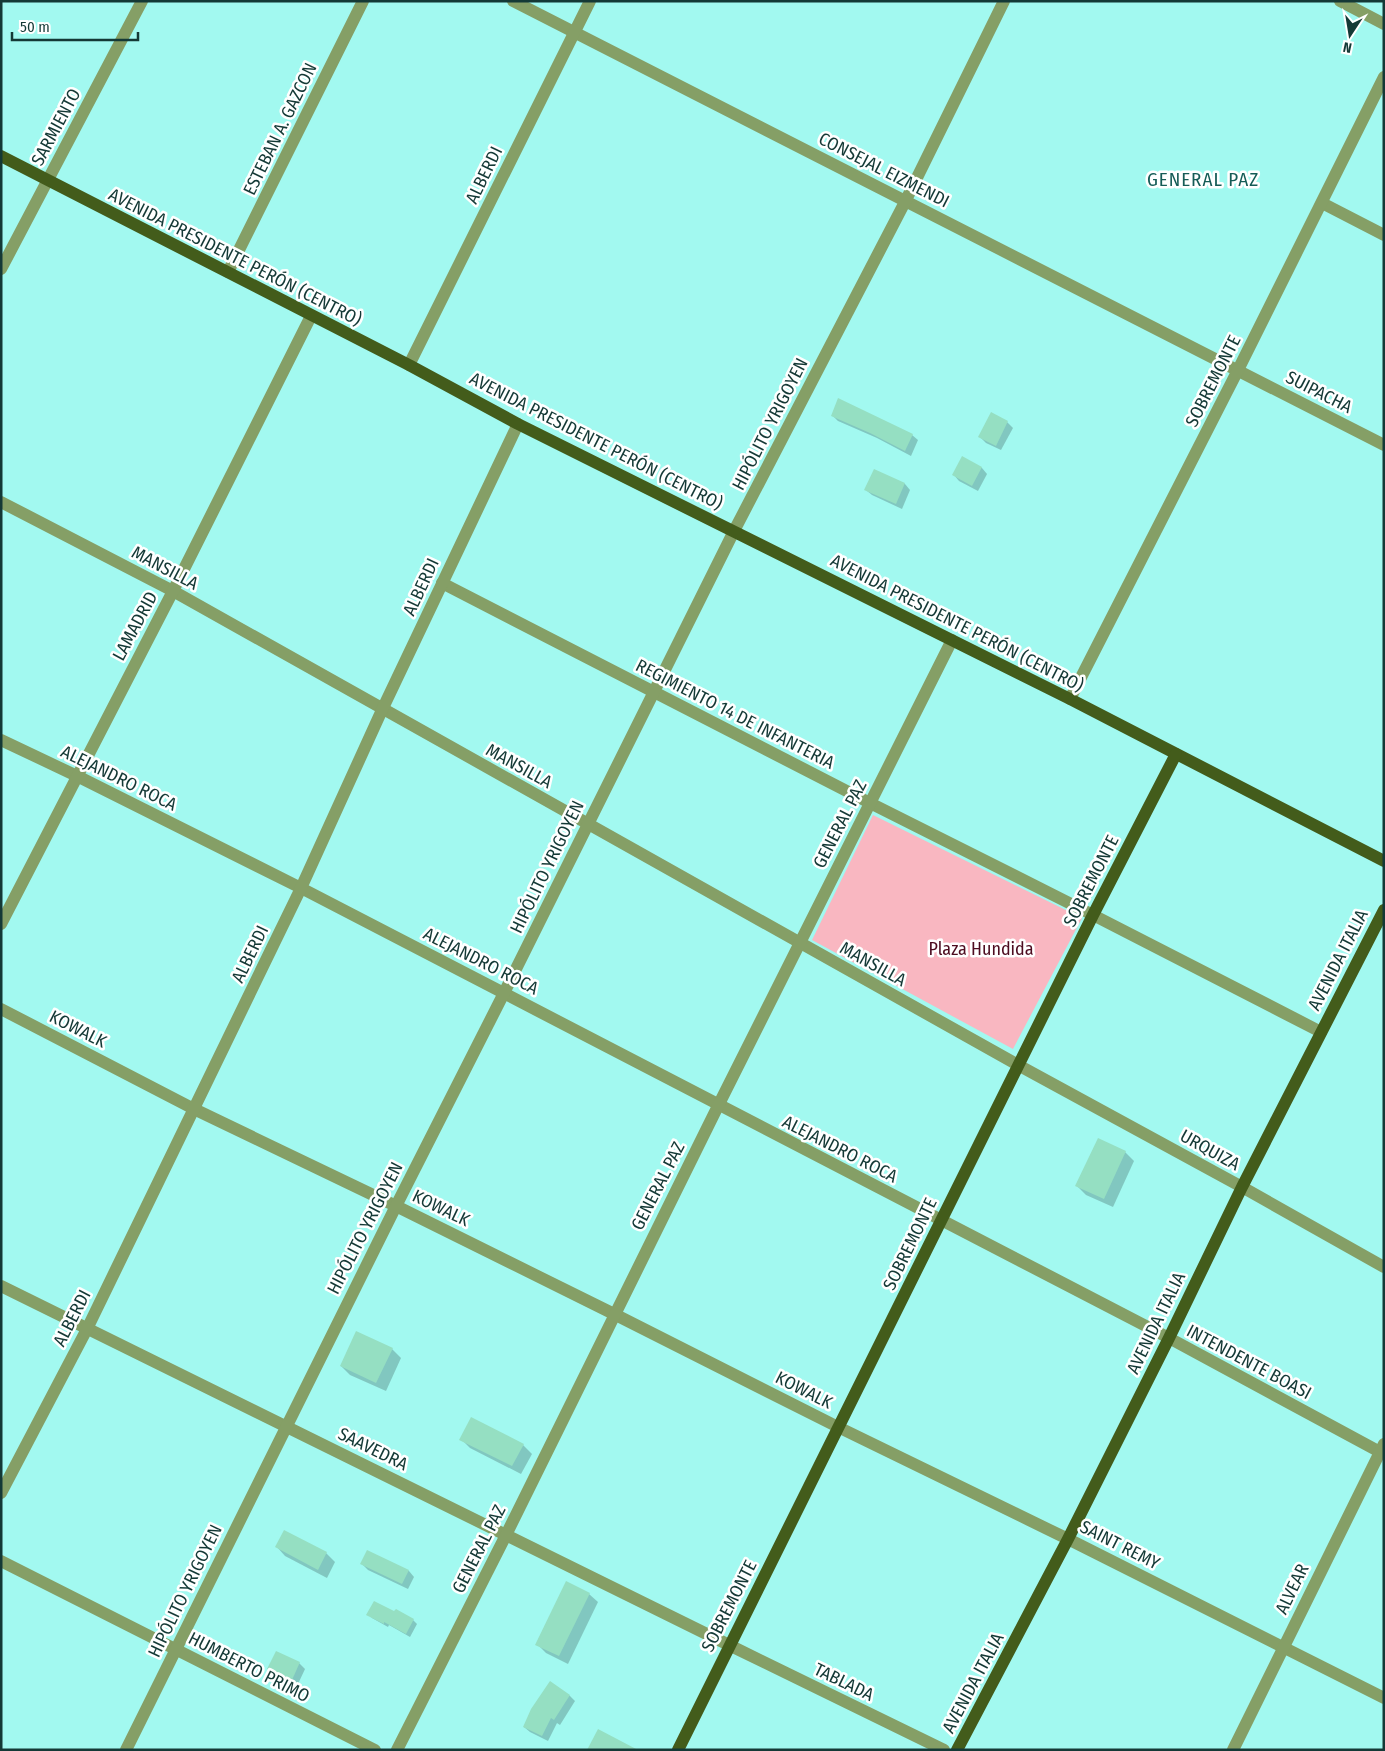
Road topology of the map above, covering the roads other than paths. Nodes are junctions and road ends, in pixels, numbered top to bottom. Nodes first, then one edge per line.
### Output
1 (142, 1) edge
2 (363, 1) edge
3 (513, 1) edge
4 (590, 1) edge
5 (1004, 1) edge
6 (1340, 1) edge
7 (1384, 24) edge
8 (574, 32) junction
9 (1384, 77) edge
10 (1, 156) edge
11 (48, 180) junction
12 (906, 200) junction
13 (1322, 202) junction
14 (1384, 235) edge
15 (1, 269) edge
16 (228, 272) junction
17 (311, 316) junction
18 (409, 365) junction
19 (1238, 370) junction
20 (518, 424) junction
21 (1384, 445) edge
22 (1, 502) edge
23 (734, 531) junction
24 (442, 583) junction
25 (173, 592) junction
26 (952, 640) junction
27 (655, 691) junction
28 (1070, 699) junction
29 (382, 710) junction
30 (1, 740) edge
31 (1176, 754) junction
32 (77, 776) junction
33 (870, 803) junction
34 (588, 824) junction
35 (1384, 861) edge
36 (301, 888) junction
37 (1384, 910) edge
38 (1093, 914) junction
39 (1, 924) edge
40 (800, 943) junction
41 (504, 993) junction
42 (1, 1009) edge
43 (1320, 1032) junction
44 (1018, 1065) junction
45 (718, 1106) junction
46 (194, 1109) junction
47 (1242, 1187) junction
48 (396, 1206) junction
49 (940, 1221) junction
50 (1384, 1267) edge
51 (1, 1286) edge
52 (614, 1314) junction
53 (87, 1329) junction
54 (1169, 1338) junction
55 (287, 1426) junction
56 (838, 1427) junction
57 (1382, 1448) edge
58 (1, 1493) edge
59 (506, 1534) junction
60 (1068, 1539) junction
61 (1, 1561) edge
62 (729, 1645) junction
63 (1283, 1647) junction
64 (176, 1650) junction
65 (1384, 1698) edge
66 (126, 1750) edge
67 (375, 1750) edge
68 (397, 1750) edge
69 (678, 1750) edge
70 (944, 1750) edge
71 (957, 1750) edge
72 (1232, 1750) edge

1 - 11 street, SARMIENTO
2 - 16 street, ESTEBAN A. GAZCON
3 - 8 street, CONSEJAL EIZMENDI
4 - 8 street, ALBERDI
5 - 12 street, HIPÓLITO YRIGOYEN
6 - 7 street
8 - 12 street, CONSEJAL EIZMENDI
8 - 18 street, ALBERDI
9 - 13 street, SOBREMONTE
10 - 11 main road, AVENIDA PRESIDENTE PERÓN (CENTRO)
11 - 15 street, SARMIENTO
11 - 16 main road, AVENIDA PRESIDENTE PERÓN (CENTRO)
12 - 19 street, CONSEJAL EIZMENDI
12 - 23 street, HIPÓLITO YRIGOYEN
13 - 14 street
13 - 19 street, SOBREMONTE
16 - 17 main road, AVENIDA PRESIDENTE PERÓN (CENTRO)
17 - 18 main road, AVENIDA PRESIDENTE PERÓN (CENTRO)
17 - 25 street, LAMADRID
18 - 20 main road, AVENIDA PRESIDENTE PERÓN (CENTRO)
19 - 21 street, SUIPACHA
19 - 28 street, SOBREMONTE
20 - 23 main road, AVENIDA PRESIDENTE PERÓN (CENTRO)
20 - 24 street, ALBERDI
22 - 25 street, MANSILLA
23 - 26 main road, AVENIDA PRESIDENTE PERÓN (CENTRO)
23 - 27 street, HIPÓLITO YRIGOYEN
24 - 27 street, REGIMIENTO 14 DE INFANTERIA
24 - 29 street, ALBERDI
25 - 29 street, MANSILLA
25 - 32 street, LAMADRID
26 - 28 main road, AVENIDA PRESIDENTE PERÓN (CENTRO)
26 - 33 street, GENERAL PAZ
27 - 33 street, REGIMIENTO 14 DE INFANTERIA
27 - 34 street, HIPÓLITO YRIGOYEN
28 - 31 main road, AVENIDA PRESIDENTE PERÓN (CENTRO)
29 - 34 street, MANSILLA
29 - 36 street, ALBERDI
30 - 32 street, ALEJANDRO ROCA
31 - 35 main road, AVENIDA PRESIDENTE PERÓN (CENTRO)
31 - 38 main road, SOBREMONTE
32 - 36 street, ALEJANDRO ROCA
32 - 39 street, LAMADRID
33 - 38 street, REGIMIENTO 14 DE INFANTERIA
33 - 40 street, GENERAL PAZ
34 - 40 street, MANSILLA
34 - 41 street, HIPÓLITO YRIGOYEN
36 - 41 street, ALEJANDRO ROCA
36 - 46 street, ALBERDI
37 - 43 main road, AVENIDA ITALIA
38 - 43 street, REGIMIENTO 14 DE INFANTERIA
38 - 44 main road, SOBREMONTE
40 - 44 street, MANSILLA
40 - 45 street, GENERAL PAZ
41 - 45 street, ALEJANDRO ROCA
41 - 48 street, HIPÓLITO YRIGOYEN
42 - 46 street, KOWALK
43 - 47 main road, AVENIDA ITALIA
44 - 47 street, URQUIZA
44 - 49 main road, SOBREMONTE
45 - 49 street, ALEJANDRO ROCA
45 - 52 street, GENERAL PAZ
46 - 48 street, KOWALK
46 - 53 street, ALBERDI
47 - 50 street, URQUIZA
47 - 54 main road, AVENIDA ITALIA
48 - 52 street, KOWALK
48 - 55 street, HIPÓLITO YRIGOYEN
49 - 54 street, INTENDENTE BOASI
49 - 56 main road, SOBREMONTE
51 - 53 street, SAAVEDRA
52 - 56 street, KOWALK
52 - 59 street, GENERAL PAZ
53 - 55 street, SAAVEDRA
53 - 58 street, ALBERDI
54 - 57 street, INTENDENTE BOASI
54 - 60 main road, AVENIDA ITALIA
55 - 59 street, SAAVEDRA
55 - 64 street, HIPÓLITO YRIGOYEN
56 - 60 street, SAINT REMY
56 - 62 main road, SOBREMONTE
57 - 63 street, ALVEAR
59 - 62 street, SAAVEDRA
59 - 68 street, GENERAL PAZ
60 - 63 street, SAINT REMY
60 - 71 main road, AVENIDA ITALIA
61 - 64 street, HUMBERTO PRIMO
62 - 69 main road, SOBREMONTE
62 - 70 street, TABLADA
63 - 65 street, SAINT REMY
63 - 72 street, ALVEAR
64 - 66 street, HIPÓLITO YRIGOYEN
64 - 67 street, HUMBERTO PRIMO

